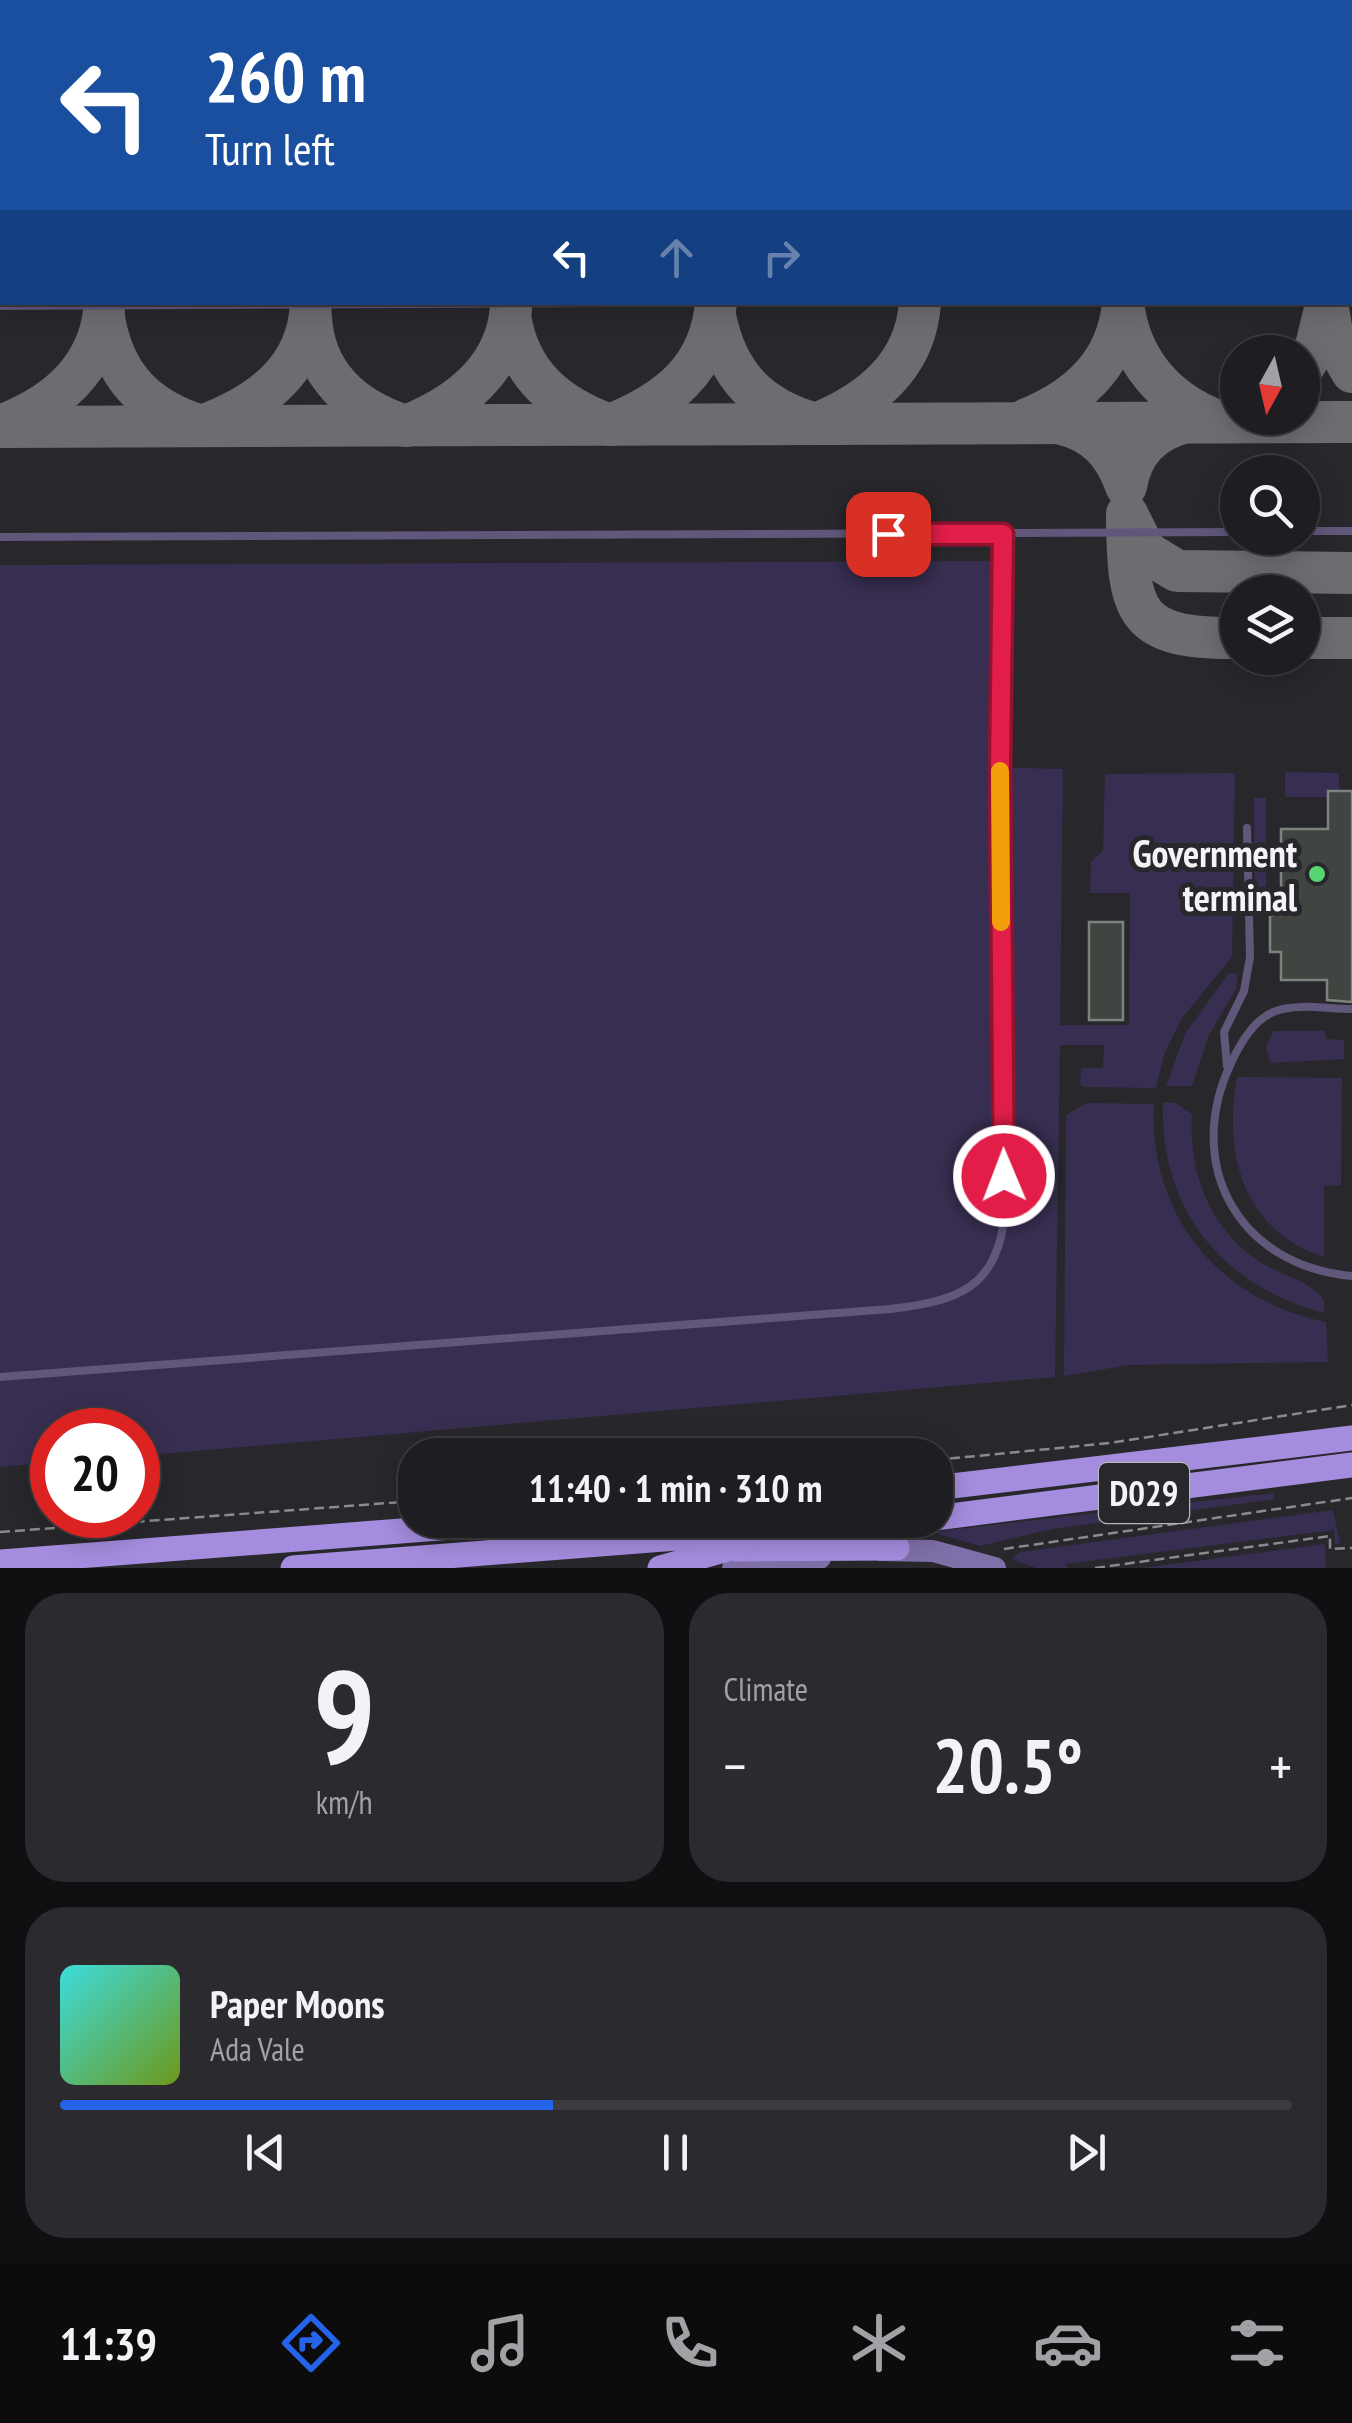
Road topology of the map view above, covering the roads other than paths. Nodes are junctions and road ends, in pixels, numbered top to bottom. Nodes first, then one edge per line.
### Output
1 (204, 305) edge
2 (0, 306) edge
3 (1352, 531) edge
4 (1220, 532) edge
5 (1320, 532) edge
6 (1003, 534) junction
7 (0, 537) edge
8 (1247, 828) dead end
9 (1352, 1009) edge
10 (1228, 1070) junction
11 (1352, 1276) edge
12 (0, 1377) edge
13 (1352, 1438) edge
14 (1352, 1465) edge
15 (953, 1486) edge
16 (953, 1516) edge
17 (398, 1531) edge
18 (686, 1538) edge
19 (781, 1538) edge
20 (897, 1548) joint
21 (518, 1551) junction
22 (729, 1559) edge
23 (0, 1562) edge
24 (986, 1565) edge
25 (294, 1568) edge
26 (660, 1568) edge

1 - 2 lane
3 - 5 lane
4 - 6 lane
6 - 7 lane
6 - 12 lane
8 - 10 lane
9 - 10 lane
10 - 11 lane
13 - 15 highway, D029
14 - 16 highway, D029
17 - 23 highway
18 - 21 highway
19 - 22 highway
20 - 22 highway
20 - 24 main road
21 - 22 highway
21 - 25 highway
22 - 26 highway

